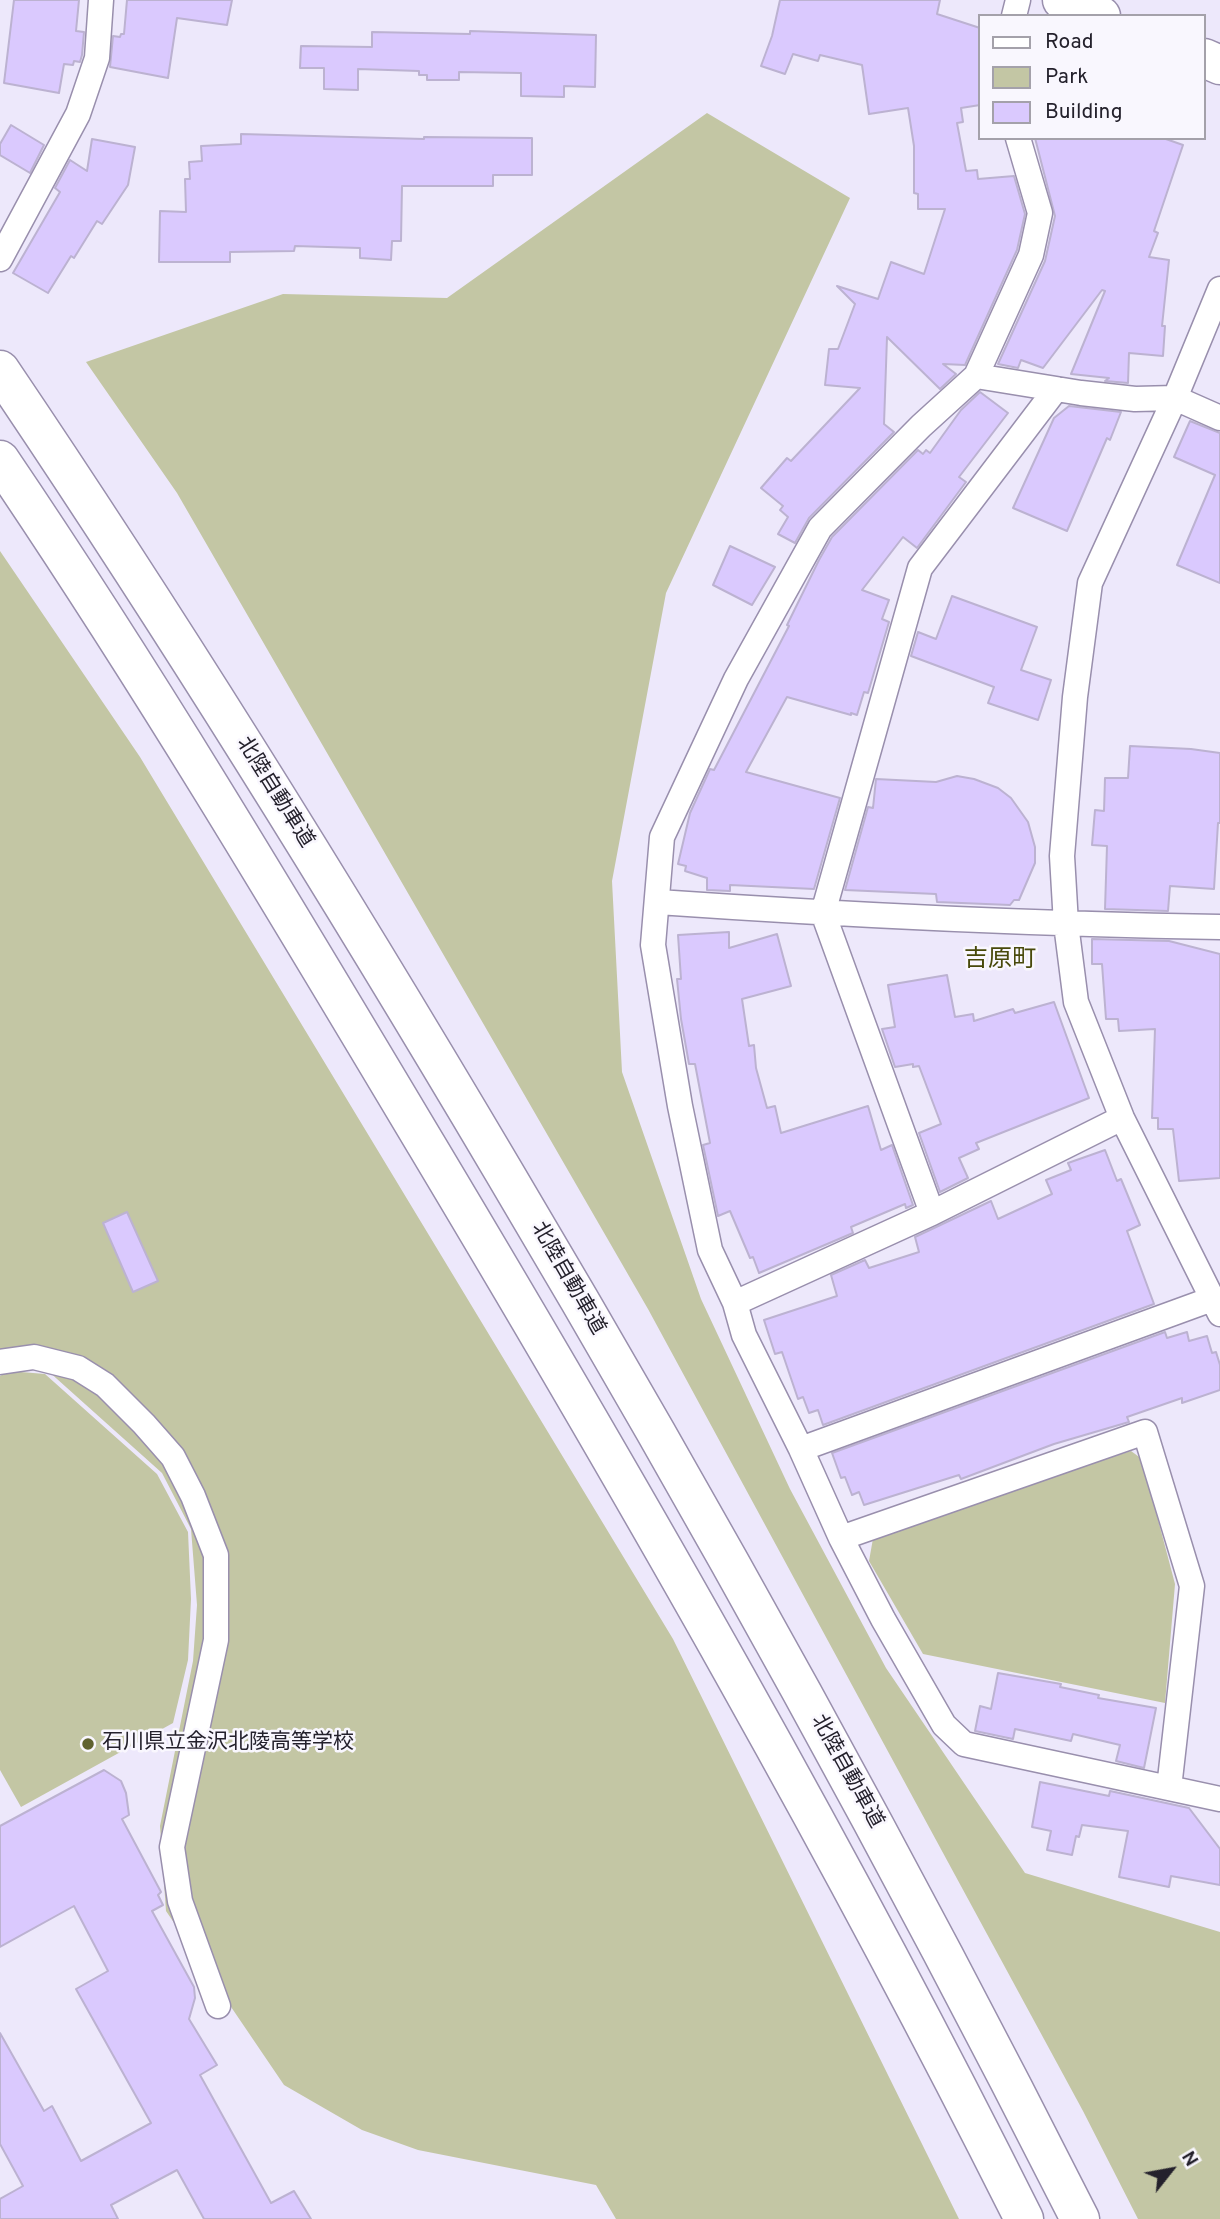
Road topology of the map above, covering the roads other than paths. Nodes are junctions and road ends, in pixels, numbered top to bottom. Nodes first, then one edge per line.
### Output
1 (101, 0) edge
2 (1062, 0) edge
3 (1096, 14) edge
4 (1019, 140) edge
5 (0, 259) edge
6 (1220, 289) edge
7 (0, 370) edge
8 (976, 376) junction
9 (1056, 389) junction
10 (1175, 398) junction
11 (1220, 418) edge
12 (0, 460) edge
13 (658, 902) junction
14 (823, 913) junction
15 (1066, 924) junction
16 (1220, 927) edge
17 (1122, 1118) junction
18 (932, 1213) junction
19 (735, 1303) junction
20 (1216, 1306) edge
21 (0, 1362) edge
22 (801, 1449) junction
23 (841, 1538) junction
24 (1169, 1788) junction
25 (1220, 1799) edge
26 (218, 2006) dead end
27 (1024, 2219) edge
28 (1080, 2219) edge

1 - 5 street
2 - 3 highway
4 - 8 street
6 - 10 street
7 - 28 highway, 北陸自動車道
8 - 9 street
8 - 13 street
9 - 10 street
9 - 14 street
10 - 11 street
10 - 15 street
12 - 27 highway
13 - 14 street
13 - 19 street
14 - 15 street
14 - 18 street
15 - 16 street
15 - 17 street
17 - 18 street
17 - 20 street
18 - 19 street
19 - 22 street
20 - 22 street
21 - 26 street
22 - 23 street
23 - 24 street
23 - 24 street
24 - 25 street

